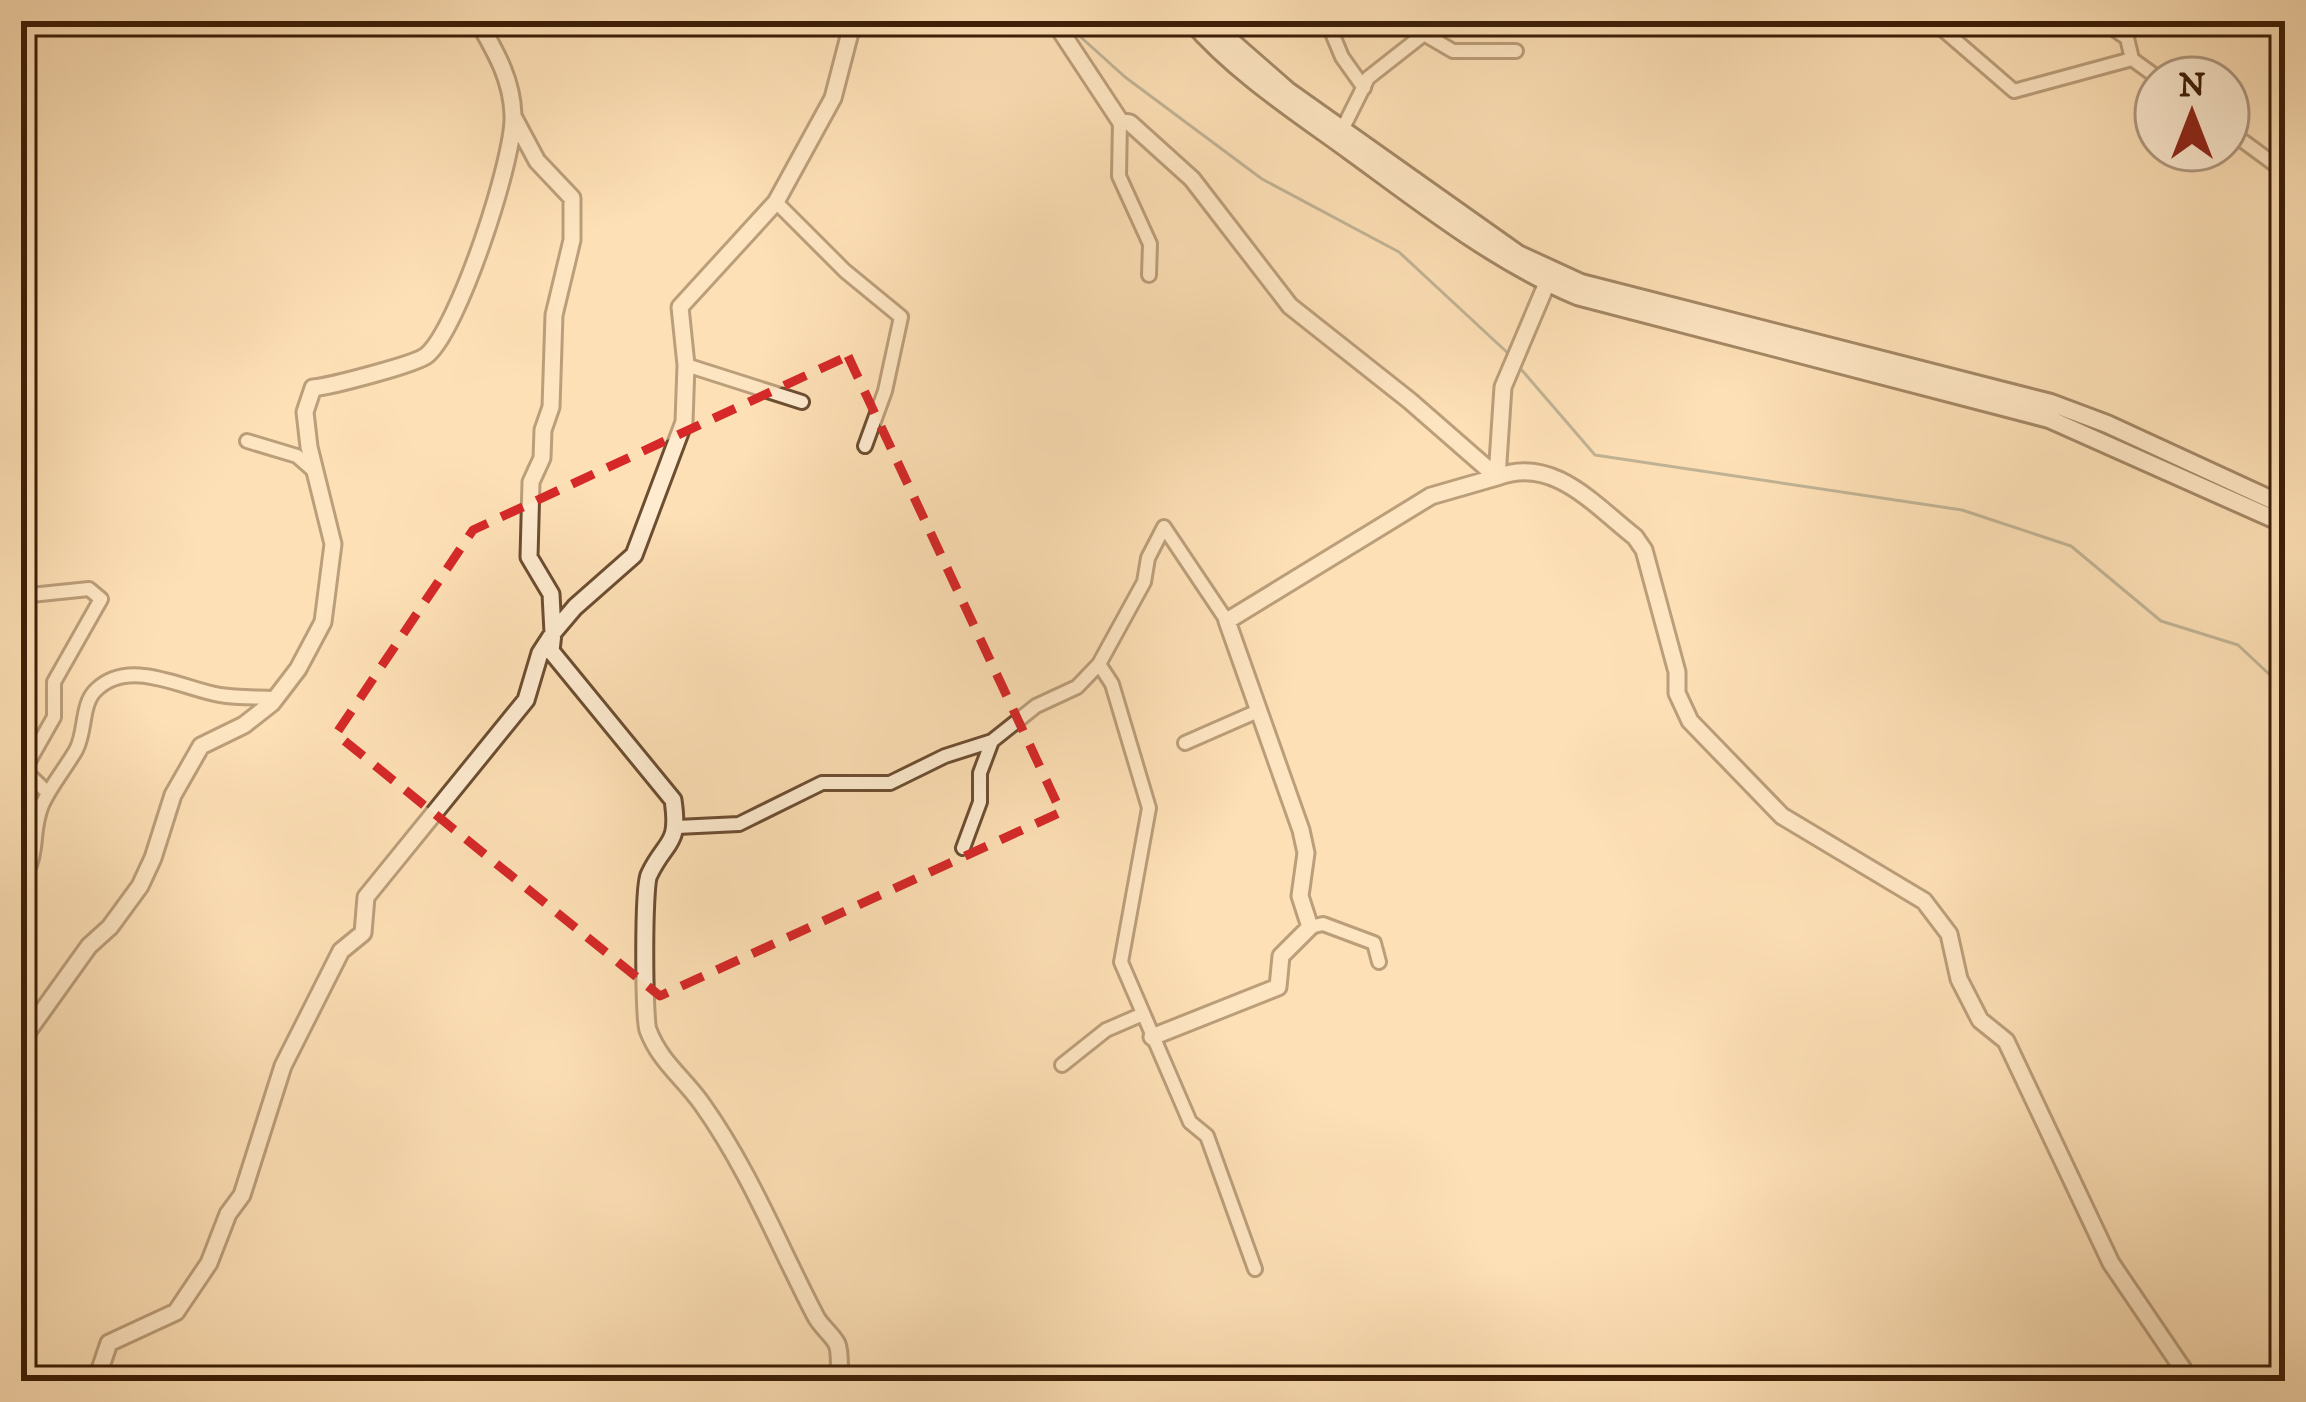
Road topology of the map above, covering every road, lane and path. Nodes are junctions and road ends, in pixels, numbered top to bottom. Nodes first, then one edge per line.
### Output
1 (478, 21) edge
2 (853, 21) edge
3 (1054, 21) edge
4 (1191, 21) edge
5 (1208, 21) edge
6 (1327, 21) edge
7 (1933, 21) edge
8 (2102, 21) edge
9 (1422, 27) edge
10 (1516, 51) dead end
11 (2132, 59) joint
12 (1364, 89) junction
13 (514, 118) junction
14 (1120, 121) junction
15 (1342, 130) junction
16 (2252, 148) edge
17 (2285, 172) edge
18 (776, 202) junction
19 (1149, 275) dead end
20 (1547, 283) junction
21 (686, 365) junction
22 (802, 402) dead end
23 (247, 441) dead end
24 (865, 446) dead end
25 (318, 476) junction
26 (1496, 476) junction
27 (2285, 506) edge
28 (2285, 524) edge
29 (21, 596) edge
30 (1227, 621) junction
31 (553, 633) junction
32 (1099, 664) junction
33 (275, 698) junction
34 (1258, 710) junction
35 (992, 741) junction
36 (1185, 743) dead end
37 (48, 793) junction
38 (677, 827) junction
39 (963, 848) dead end
40 (21, 883) edge
41 (1310, 927) junction
42 (1379, 962) dead end
43 (1143, 1014) junction
44 (1152, 1037) junction
45 (21, 1041) edge
46 (1062, 1065) dead end
47 (1255, 1269) dead end
48 (96, 1381) edge
49 (839, 1381) edge
50 (2191, 1381) edge

1 - 13 street
2 - 18 street
3 - 14 street
4 - 20 main road
5 - 15 main road
6 - 12 street
7 - 11 street
8 - 11 street
9 - 10 street
9 - 12 street
12 - 15 street
13 - 25 street
13 - 31 street
14 - 19 street
14 - 26 street
15 - 27 main road
16 - 17 street
18 - 21 street
18 - 24 street
20 - 26 street
20 - 28 main road
21 - 22 street
21 - 31 street
23 - 25 street
25 - 33 street
26 - 30 street
26 - 50 street
29 - 37 street
30 - 32 street
30 - 34 street
31 - 38 street
31 - 48 street
32 - 35 street
32 - 43 street
33 - 37 street
33 - 45 street
34 - 36 street
34 - 41 street
35 - 38 street
35 - 39 street
37 - 40 street
38 - 49 street
41 - 42 street
41 - 44 street
43 - 44 street
43 - 46 street
44 - 47 street

